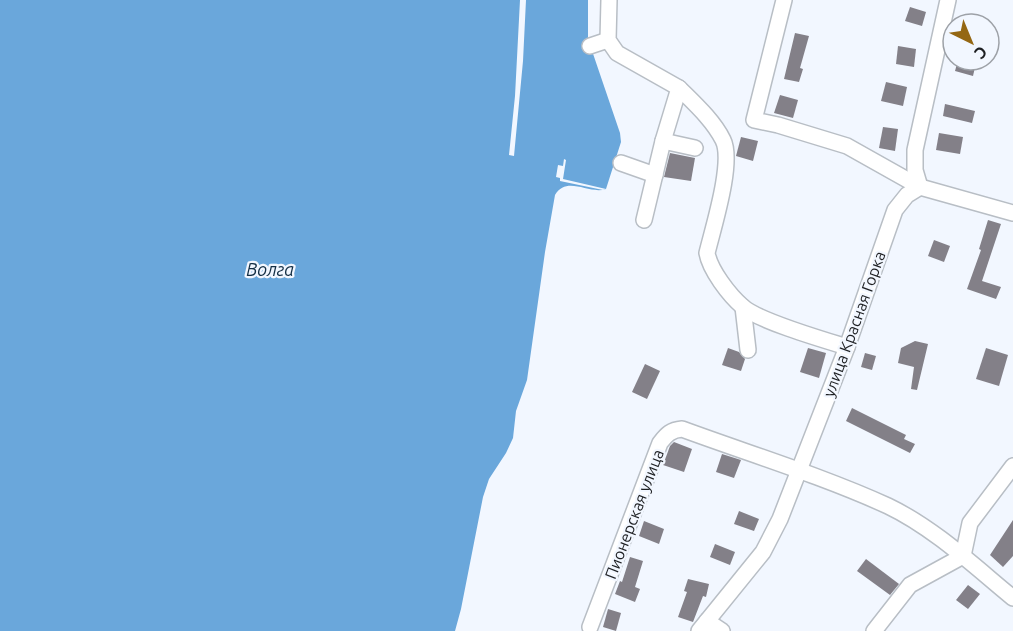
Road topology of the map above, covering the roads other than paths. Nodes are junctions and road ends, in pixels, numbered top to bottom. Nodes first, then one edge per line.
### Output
1 (609, 0) edge
2 (784, 0) edge
3 (948, 0) edge
4 (608, 40) junction
5 (590, 46) dead end
6 (678, 88) junction
7 (663, 141) junction
8 (695, 148) dead end
9 (621, 163) dead end
10 (655, 175) junction
11 (921, 187) junction
12 (1013, 213) edge
13 (644, 220) dead end
14 (743, 307) junction
15 (847, 347) junction
16 (748, 350) dead end
17 (1013, 466) edge
18 (800, 472) junction
19 (963, 556) junction
20 (1013, 598) edge
21 (703, 626) edge
22 (590, 627) dead end
23 (722, 631) edge
24 (874, 631) edge

1 - 4 street
2 - 11 street
3 - 11 street
4 - 5 street
4 - 6 street
6 - 7 street
6 - 14 street
7 - 8 street
7 - 10 street
9 - 10 street
10 - 13 street
11 - 12 street
11 - 15 street, улица Красная Горка
14 - 15 street
14 - 16 street
15 - 18 street, улица Красная Горка
17 - 19 street
18 - 19 street
18 - 21 street, улица Красная Горка
18 - 22 street, Пионерская улица
19 - 20 street
19 - 24 street
21 - 23 street

